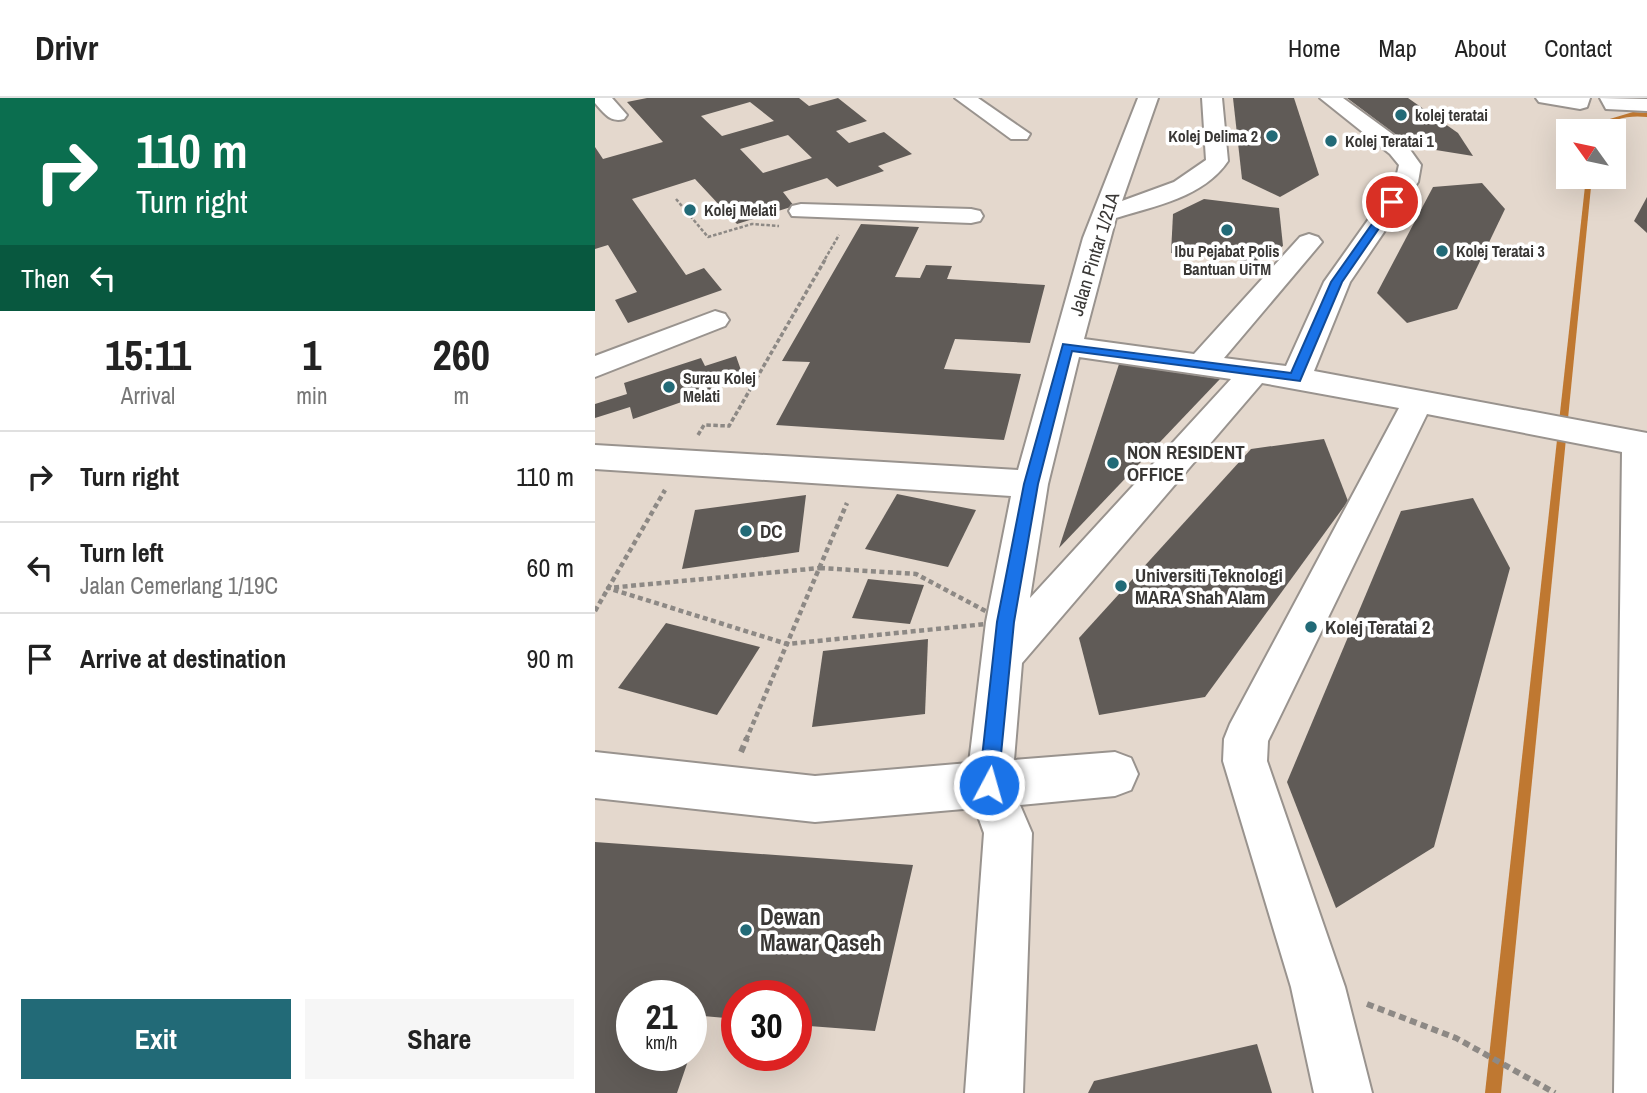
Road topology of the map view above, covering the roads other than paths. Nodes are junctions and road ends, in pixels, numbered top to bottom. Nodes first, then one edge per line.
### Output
1 (601, 98) edge
2 (965, 98) edge
3 (1148, 98) edge
4 (1212, 98) edge
5 (1330, 98) edge
6 (1546, 98) edge
7 (1580, 100) edge
8 (1611, 102) edge
9 (1647, 106) edge
10 (617, 115) dead end
11 (1019, 134) dead end
12 (1104, 214) junction
13 (971, 216) dead end
14 (796, 219) road end
15 (1309, 242) dead end
16 (715, 320) dead end
17 (1067, 346) junction
18 (1201, 365) junction
19 (595, 367) edge
20 (1255, 372) junction
21 (1296, 378) junction
22 (1418, 401) junction
23 (1632, 442) edge
24 (595, 457) edge
25 (1031, 484) junction
26 (1002, 657) junction
27 (1115, 774) dead end
28 (595, 775) edge
29 (989, 785) junction
30 (994, 1093) edge
31 (1343, 1093) edge
32 (1643, 1093) edge

1 - 10 street
2 - 11 street
3 - 12 street, Jalan Pintar 1/21A
4 - 12 street
5 - 21 street
6 - 7 street
7 - 8 street
8 - 9 street
12 - 17 street, Jalan Pintar 1/21A
13 - 14 street
15 - 18 street
16 - 19 street
17 - 18 street
17 - 25 street, Jalan Pintar 1/21A
18 - 20 street
20 - 21 street
20 - 26 street
21 - 22 street
22 - 23 street
22 - 31 street
23 - 32 street
24 - 25 street
25 - 26 street, Jalan Pintar 1/21A
26 - 29 street, Jalan Pintar 1/21A
27 - 29 street
28 - 29 street
29 - 30 street

